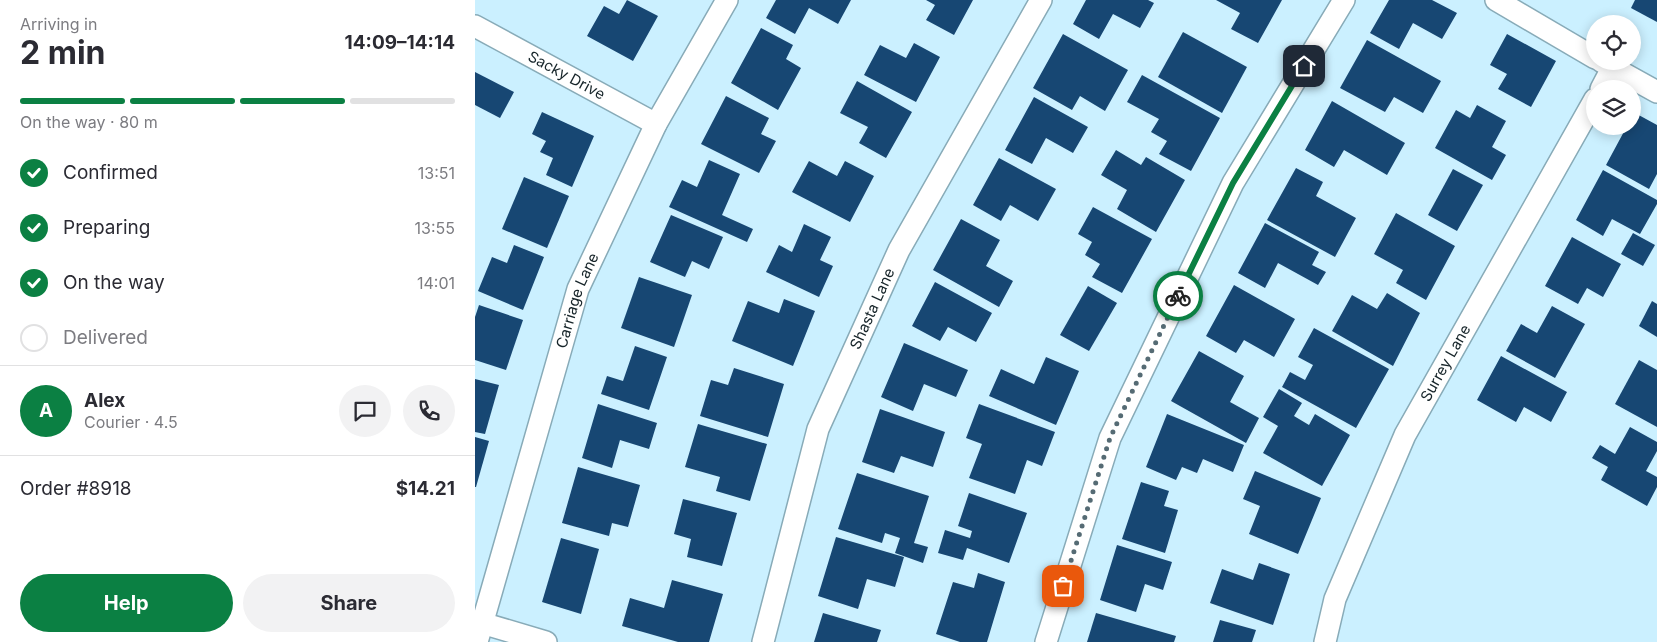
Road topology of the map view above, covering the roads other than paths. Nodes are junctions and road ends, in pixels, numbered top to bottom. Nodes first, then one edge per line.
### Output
1 (727, 0) edge
2 (1041, 0) edge
3 (1344, 0) edge
4 (1496, 0) edge
5 (475, 26) edge
6 (1586, 52) edge
7 (1617, 70) edge
8 (1657, 92) edge
9 (1586, 114) edge
10 (656, 124) junction
11 (478, 629) edge
12 (546, 642) edge
13 (763, 642) edge
14 (1046, 642) edge
15 (1325, 642) edge

1 - 10 street, Carriage Lane
2 - 13 street, Shasta Lane
3 - 14 street
4 - 6 street
5 - 10 street, Sacky Drive
7 - 8 street
9 - 15 street, Surrey Lane
10 - 11 street, Carriage Lane
11 - 12 street

